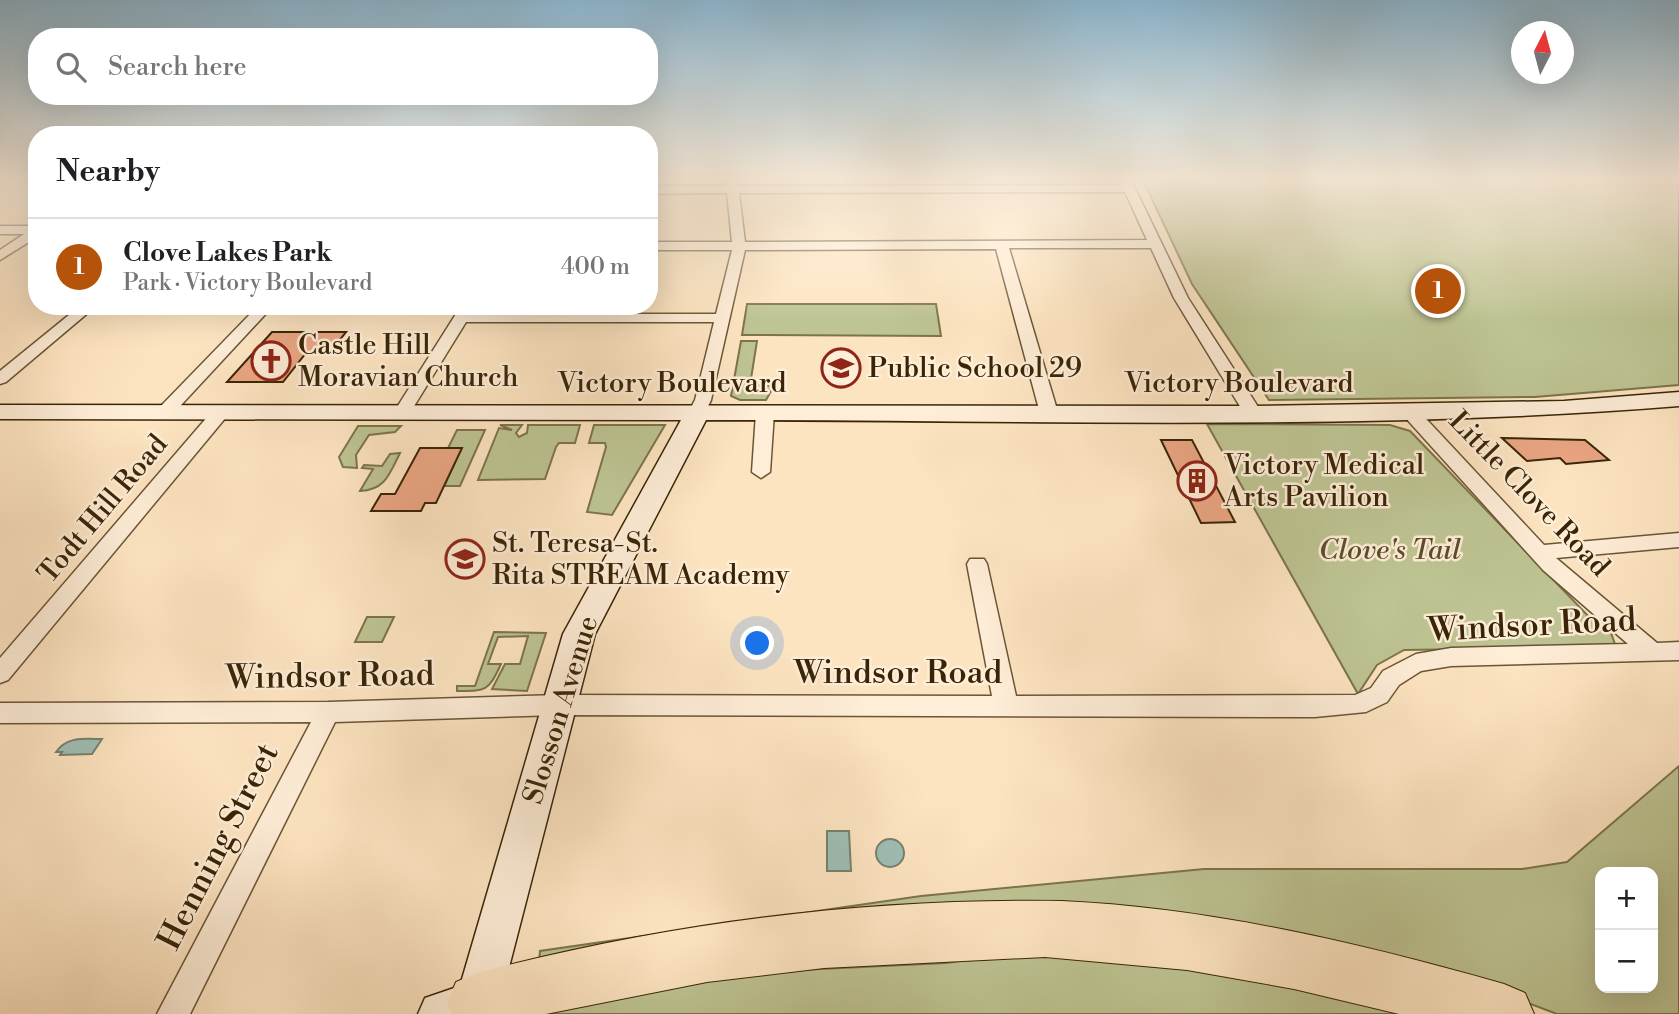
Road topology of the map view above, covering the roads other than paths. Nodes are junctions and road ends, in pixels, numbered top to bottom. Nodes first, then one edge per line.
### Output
1 (736, 225) edge
2 (1145, 225) edge
3 (0, 230) edge
4 (28, 231) edge
5 (28, 237) edge
6 (1001, 244) junction
7 (1153, 244) junction
8 (658, 246) edge
9 (738, 246) junction
10 (0, 256) edge
11 (78, 315) edge
12 (257, 315) edge
13 (463, 315) edge
14 (594, 315) edge
15 (724, 318) junction
16 (0, 379) edge
17 (1679, 399) edge
18 (1409, 411) junction
19 (0, 412) edge
20 (221, 412) junction
21 (402, 412) junction
22 (164, 413) junction
23 (697, 413) junction
24 (765, 413) junction
25 (1049, 413) junction
26 (1253, 413) junction
27 (761, 472) dead end
28 (1679, 540) edge
29 (1538, 553) junction
30 (976, 565) dead end
31 (1679, 652) edge
32 (1654, 653) junction
33 (0, 674) edge
34 (559, 705) junction
35 (1006, 707) junction
36 (328, 712) junction
37 (0, 713) edge
38 (464, 1010) edge
39 (173, 1014) edge
40 (1504, 1014) edge

1 - 9 street, Slosson Avenue
2 - 7 street
3 - 4 street
5 - 10 street
6 - 7 street
6 - 9 street
6 - 25 street
7 - 26 street
8 - 9 street
9 - 15 street, Slosson Avenue
11 - 16 street
12 - 22 street
13 - 21 street
14 - 15 street
15 - 23 street, Slosson Avenue
17 - 18 main road, Victory Boulevard
18 - 26 main road, Victory Boulevard
18 - 29 street, Little Clove Road
19 - 22 main road, Victory Boulevard
20 - 21 main road, Victory Boulevard
20 - 22 main road, Victory Boulevard
20 - 33 street, Todt Hill Road
21 - 23 main road, Victory Boulevard
23 - 24 main road, Victory Boulevard
23 - 34 main road, Slosson Avenue
24 - 25 main road, Victory Boulevard
24 - 27 street
25 - 26 main road, Victory Boulevard
28 - 29 street
29 - 32 street, Little Clove Road
30 - 35 street
31 - 32 street
32 - 35 street, Windsor Road
34 - 35 street, Windsor Road
34 - 36 street, Windsor Road
34 - 38 main road, Slosson Avenue
36 - 37 street, Windsor Road
36 - 39 street, Henning Street
38 - 40 highway

